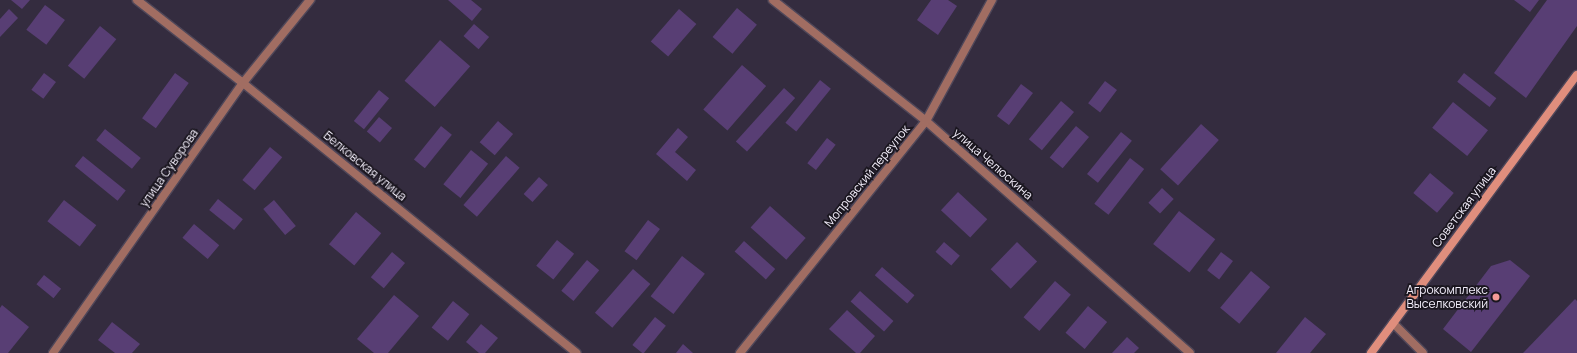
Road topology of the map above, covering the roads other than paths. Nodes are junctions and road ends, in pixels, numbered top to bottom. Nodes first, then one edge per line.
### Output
1 (137, 0) edge
2 (310, 0) edge
3 (773, 0) edge
4 (992, 0) edge
5 (1577, 75) edge
6 (243, 83) junction
7 (926, 121) junction
8 (1393, 323) junction
9 (53, 353) edge
10 (576, 353) edge
11 (740, 353) edge
12 (1190, 353) edge
13 (1371, 353) edge
14 (1423, 353) edge

1 - 6 street, Белковская улица
2 - 6 street, улица Суворова
3 - 7 street, улица Челюскина
4 - 7 street, Мопровский переулок
5 - 8 street, Советская улица
6 - 9 street, улица Суворова
6 - 10 street, Белковская улица
7 - 11 street, Мопровский переулок
7 - 12 street, улица Челюскина
8 - 13 street, Советская улица
8 - 14 street

